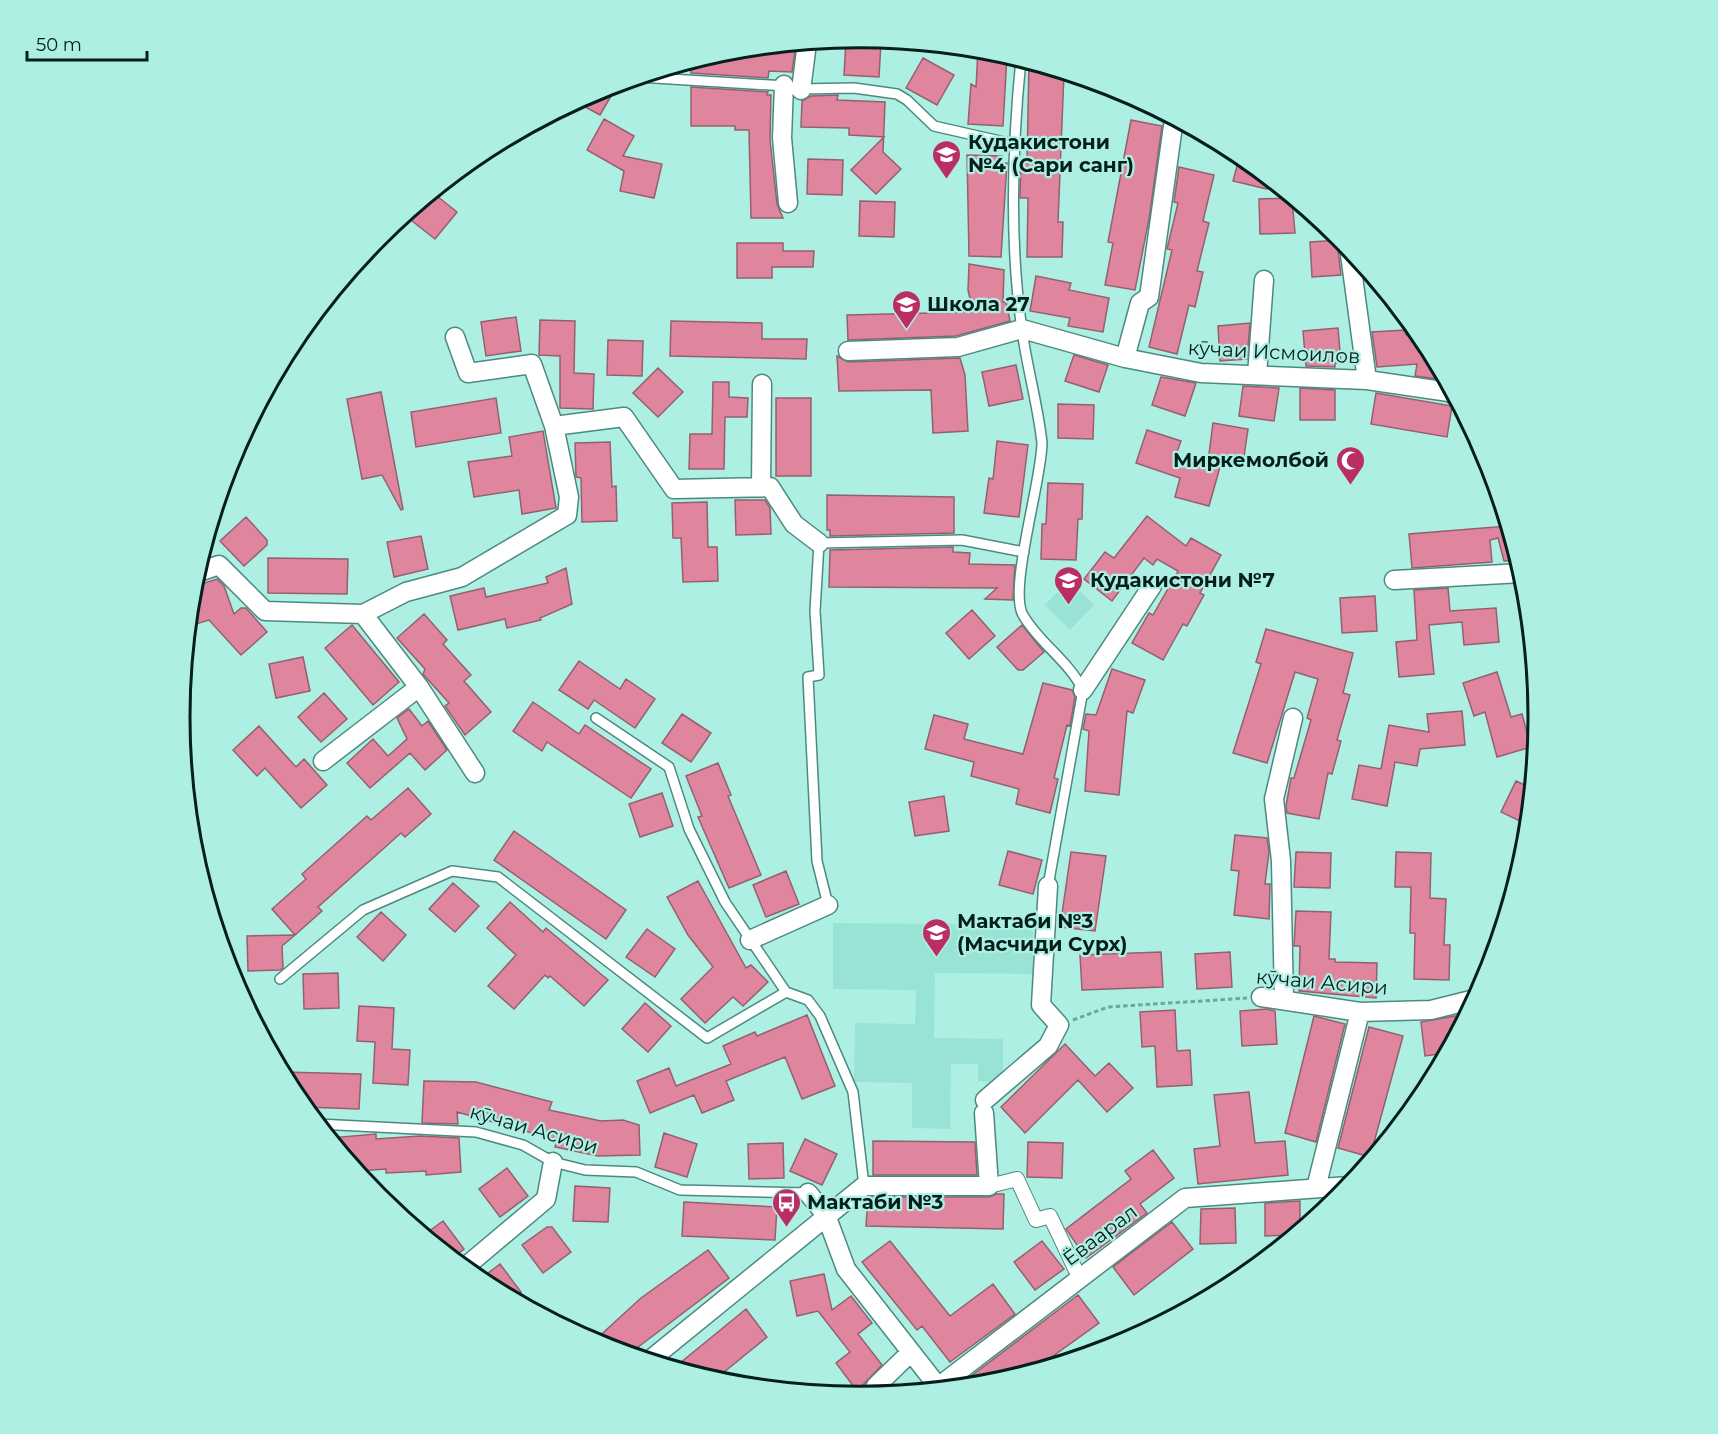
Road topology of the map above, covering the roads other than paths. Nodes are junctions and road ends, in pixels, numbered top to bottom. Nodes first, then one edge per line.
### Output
1 (805, 50) edge
2 (1020, 68) edge
3 (661, 79) edge
4 (793, 88) junction
5 (1173, 127) edge
6 (1013, 144) junction
7 (788, 203) dead end
8 (1350, 263) edge
9 (1264, 280) dead end
10 (1022, 329) junction
11 (455, 337) dead end
12 (848, 351) dead end
13 (1125, 358) junction
14 (1257, 375) junction
15 (1367, 380) junction
16 (762, 384) dead end
17 (1442, 391) edge
18 (554, 426) junction
19 (761, 488) junction
20 (819, 543) junction
21 (1024, 552) junction
22 (207, 569) edge
23 (1512, 574) edge
24 (1394, 580) dead end
25 (1152, 586) dead end
26 (363, 614) junction
27 (419, 687) junction
28 (1083, 690) junction
29 (596, 718) dead end
30 (1293, 718) dead end
31 (323, 761) dead end
32 (475, 773) dead end
33 (1048, 886) joint
34 (828, 905) joint
35 (750, 940) junction
36 (280, 979) dead end
37 (786, 992) junction
38 (1261, 997) road end
39 (1284, 1000) junction
40 (1464, 1002) edge
41 (1360, 1012) junction
42 (328, 1125) edge
43 (553, 1162) junction
44 (864, 1186) junction
45 (989, 1186) junction
46 (1335, 1187) edge
47 (1316, 1188) junction
48 (808, 1193) joint
49 (826, 1215) junction
50 (471, 1262) edge
51 (1080, 1279) junction
52 (911, 1352) junction
53 (657, 1354) edge
54 (950, 1379) edge
55 (934, 1381) edge
56 (876, 1386) edge

1 - 4 street
2 - 6 lane
3 - 4 lane
4 - 6 lane
4 - 7 street
5 - 13 street
6 - 10 lane
8 - 15 street
9 - 14 street
10 - 12 street
10 - 13 street, кӯчаи Исмоилов
10 - 21 lane
11 - 18 street
13 - 14 street, кӯчаи Исмоилов
14 - 15 street, кӯчаи Исмоилов
15 - 17 street, кӯчаи Исмоилов
16 - 19 street
18 - 19 street
18 - 26 street
19 - 20 street
20 - 21 lane
20 - 34 lane
21 - 28 lane
22 - 26 street
23 - 24 street
25 - 28 street
26 - 27 street
27 - 31 street
27 - 32 street
28 - 33 lane
29 - 35 lane
30 - 39 street
33 - 45 street
34 - 35 street
35 - 37 lane
36 - 37 lane
37 - 44 lane
38 - 39 street, кӯчаи Асири
39 - 41 street, кӯчаи Асири
40 - 41 street, кӯчаи Асири
41 - 47 street
42 - 43 lane, кӯчаи Асири
43 - 48 lane, кӯчаи Асири
43 - 50 street
44 - 45 street
44 - 49 street
45 - 51 street
46 - 47 street, Ёваарал
47 - 51 street, Ёваарал
48 - 49 street
49 - 52 street
49 - 53 street
51 - 54 street, Ёваарал
52 - 55 street
52 - 56 street

